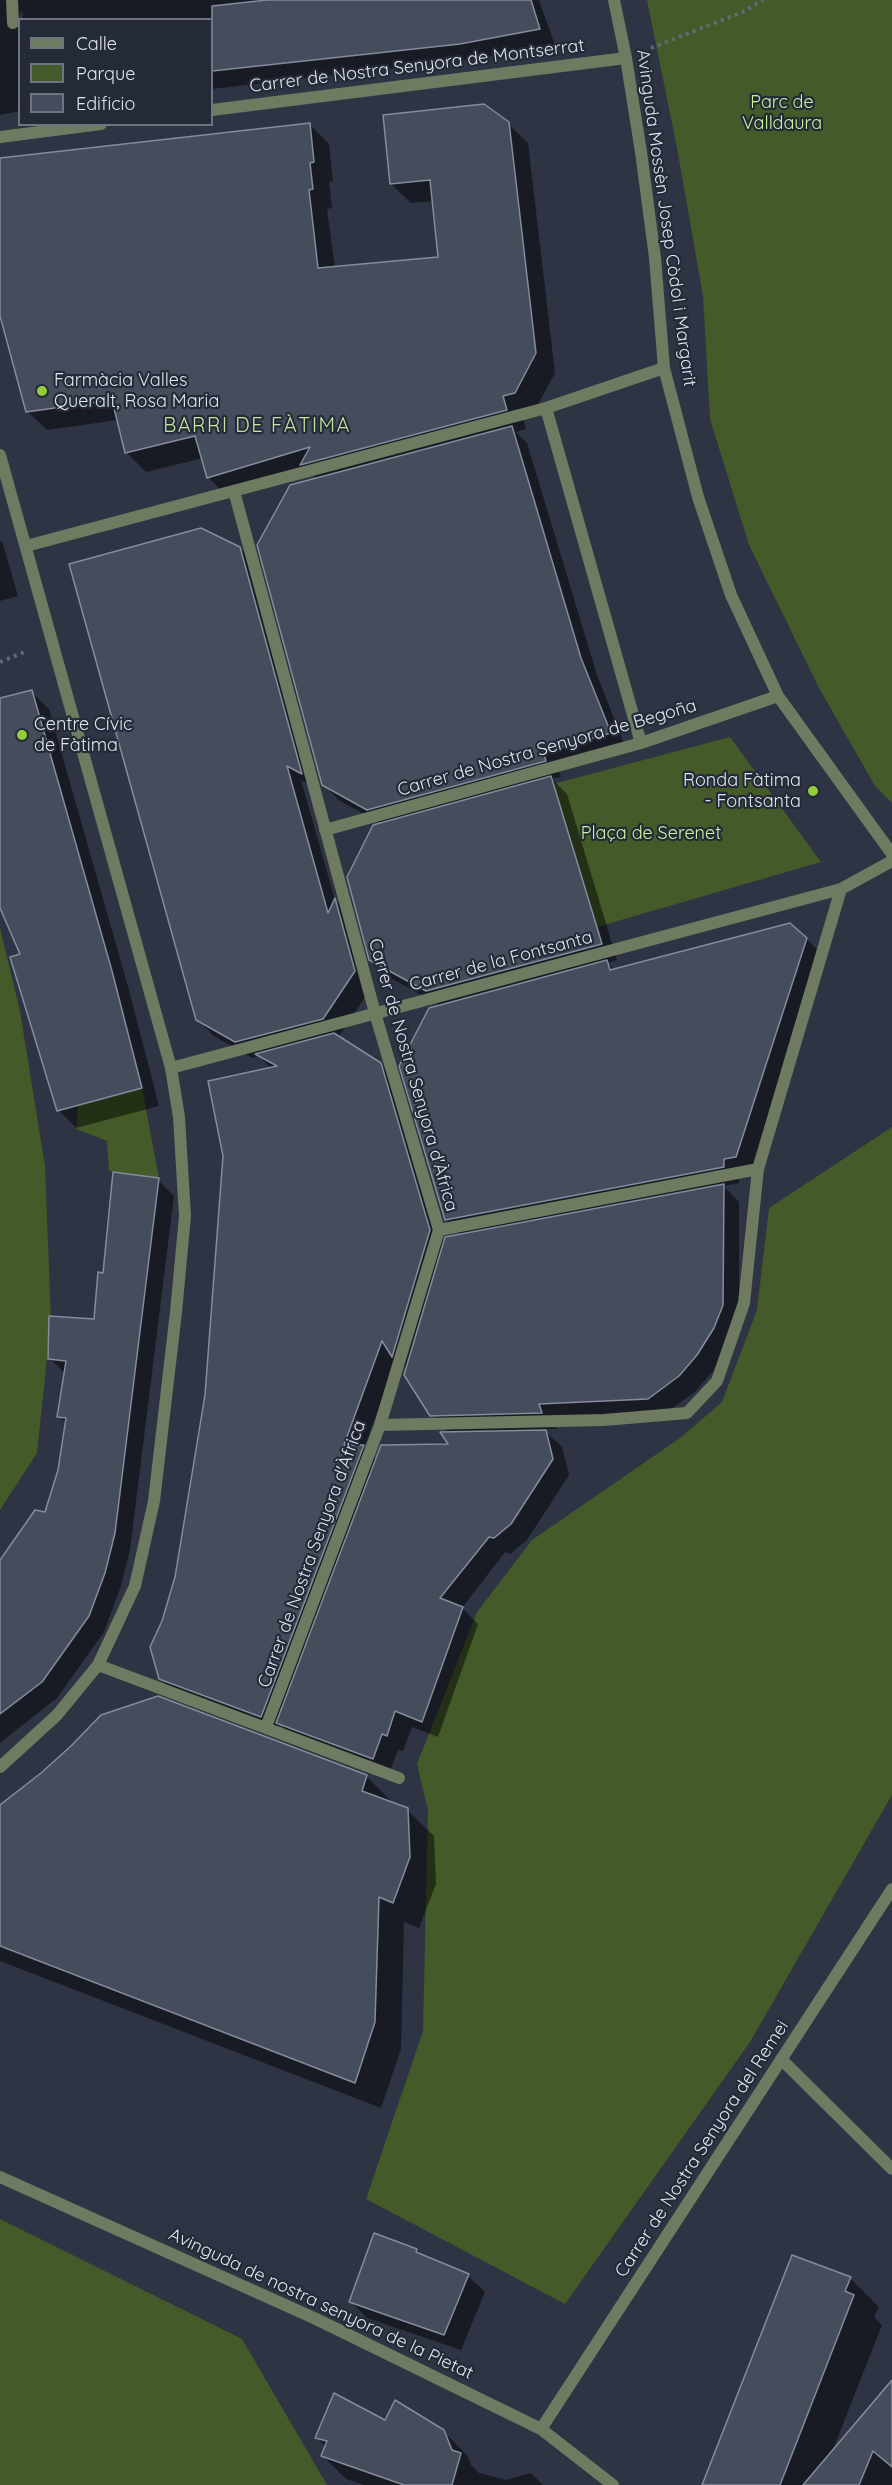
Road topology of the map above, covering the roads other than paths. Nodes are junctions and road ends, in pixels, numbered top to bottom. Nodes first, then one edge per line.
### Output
1 (6, 0) edge
2 (12, 0) edge
3 (614, 0) edge
4 (0, 1) edge
5 (13, 23) dead end
6 (626, 58) junction
7 (213, 110) edge
8 (85, 126) edge
9 (0, 137) edge
10 (664, 368) junction
11 (546, 408) junction
12 (0, 455) edge
13 (234, 491) junction
14 (26, 546) junction
15 (778, 696) junction
16 (641, 743) junction
17 (325, 830) junction
18 (892, 854) edge
19 (892, 861) edge
20 (841, 889) junction
21 (375, 1013) junction
22 (171, 1068) junction
23 (758, 1169) junction
24 (439, 1230) junction
25 (380, 1425) junction
26 (98, 1665) junction
27 (267, 1727) junction
28 (0, 1767) edge
29 (399, 1778) dead end
30 (892, 1889) edge
31 (781, 2059) junction
32 (892, 2169) edge
33 (0, 2177) edge
34 (541, 2429) junction
35 (613, 2485) edge

1 - 4 street
2 - 5 street
3 - 6 street, Avinguda Mossèn Josep Còdol i Margarit
6 - 7 street, Carrer de Nostra Senyora de Montserrat
6 - 10 street, Avinguda Mossèn Josep Còdol i Margarit
8 - 9 street
10 - 11 street
10 - 15 street, Avinguda Mossèn Josep Còdol i Margarit
11 - 13 street
11 - 16 street
12 - 14 street
13 - 14 street
13 - 17 street, Carrer de Nostra Senyora d'Àfrica
14 - 22 street
15 - 16 street, Carrer de Nostra Senyora de Begoña
15 - 18 street, Avinguda Mossèn Josep Còdol i Margarit
16 - 17 street, Carrer de Nostra Senyora de Begoña
17 - 21 street, Carrer de Nostra Senyora d'Àfrica
19 - 20 street
20 - 21 street, Carrer de la Fontsanta
20 - 23 street
21 - 22 street, Carrer de la Fontsanta
21 - 24 street, Carrer de Nostra Senyora d'Àfrica
22 - 26 street
23 - 24 street
23 - 25 street
24 - 25 street, Carrer de Nostra Senyora d'Àfrica
25 - 27 street, Carrer de Nostra Senyora d'Àfrica
26 - 27 street
26 - 28 street
27 - 29 street
30 - 31 street, Carrer de Nostra Senyora del Remei
31 - 32 street
31 - 34 street, Carrer de Nostra Senyora del Remei
33 - 34 street, Avinguda de nostra senyora de la Pietat
34 - 35 street, Avinguda de nostra senyora de la Pietat

